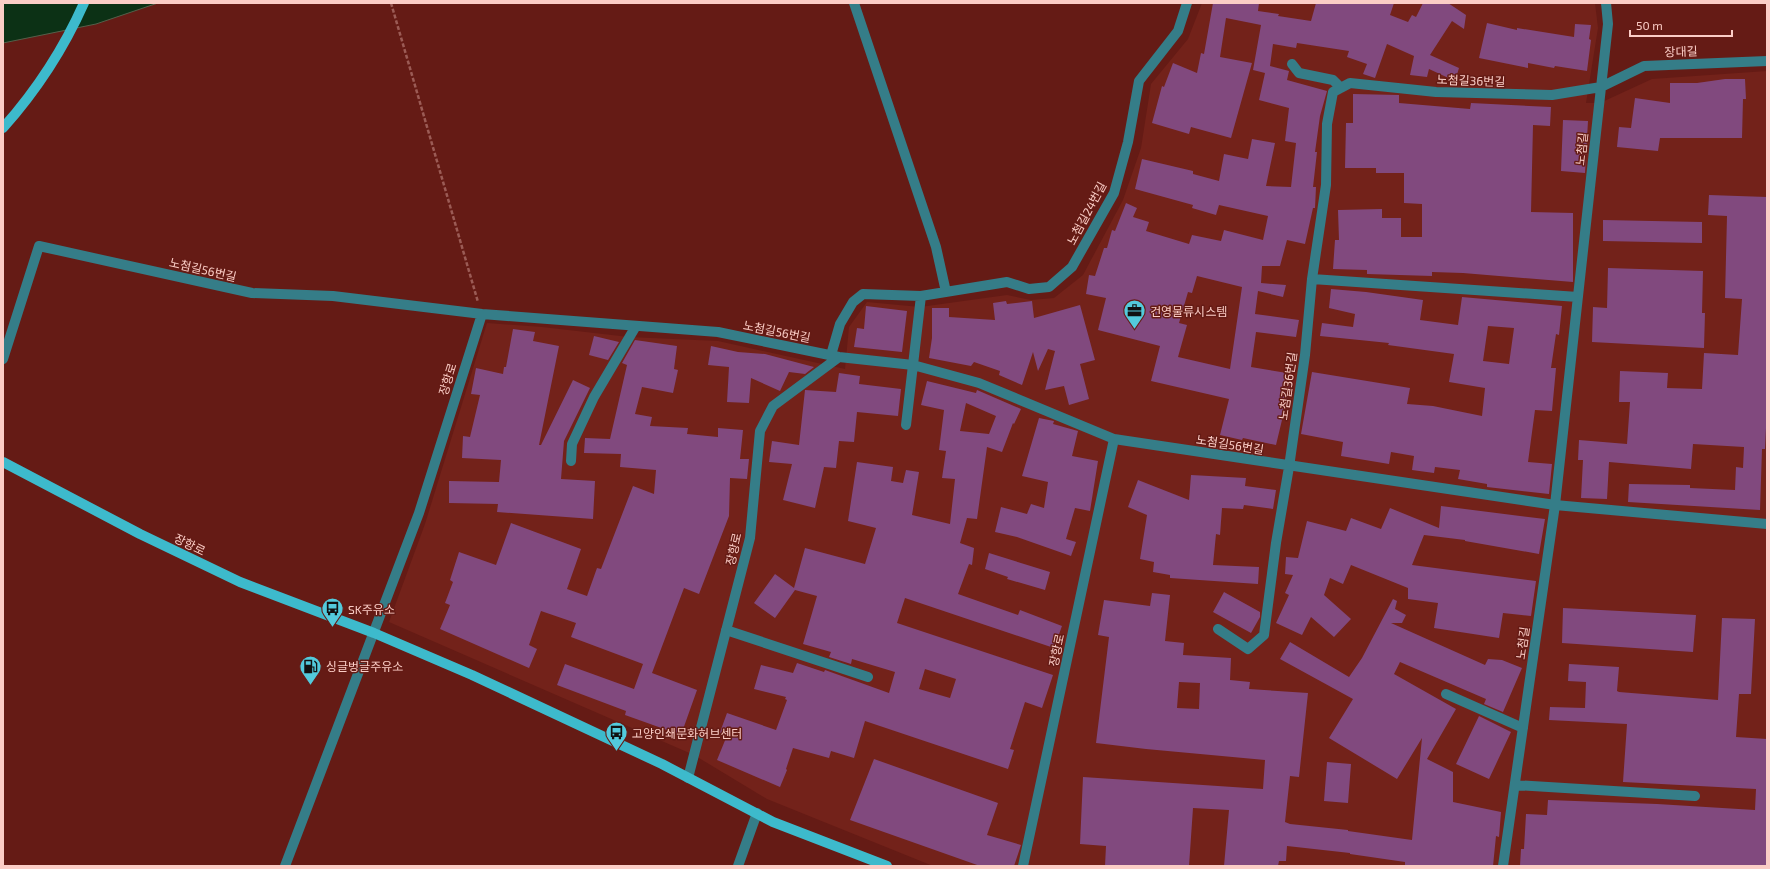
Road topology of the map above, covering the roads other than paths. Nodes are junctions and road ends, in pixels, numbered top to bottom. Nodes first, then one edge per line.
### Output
1 (84, 3) edge
2 (854, 3) edge
3 (1188, 3) edge
4 (1606, 3) edge
5 (1767, 61) edge
6 (1292, 64) dead end
7 (1601, 87) junction
8 (1341, 88) junction
9 (3, 128) edge
10 (1312, 279) junction
11 (946, 292) junction
12 (921, 296) junction
13 (1578, 297) junction
14 (482, 314) junction
15 (636, 326) junction
16 (835, 356) junction
17 (3, 359) edge
18 (913, 365) junction
19 (906, 425) dead end
20 (1114, 439) junction
21 (571, 461) dead end
22 (3, 462) edge
23 (1289, 467) junction
24 (1555, 505) junction
25 (1767, 524) edge
26 (1218, 629) dead end
27 (726, 630) junction
28 (374, 633) junction
29 (868, 677) dead end
30 (1446, 694) dead end
31 (1523, 728) junction
32 (688, 778) junction
33 (1515, 785) junction
34 (1695, 796) dead end
35 (757, 813) junction
36 (285, 866) edge
37 (738, 866) edge
38 (887, 866) edge
39 (1023, 866) edge
40 (1503, 866) edge

1 - 9 main road
2 - 11 street
3 - 11 street, 노첨길24번길
4 - 7 street, 노첨길
5 - 7 street, 장대길
6 - 8 street
7 - 8 street, 노첨길36번길
7 - 13 street, 노첨길
8 - 10 street, 노첨길36번길
10 - 13 street
10 - 23 street, 노첨길36번길
11 - 12 street, 노첨길24번길
12 - 16 street, 노첨길24번길
12 - 18 street
13 - 24 street, 노첨길
14 - 15 street, 노첨길56번길
14 - 17 street, 노첨길56번길
14 - 28 street, 장항로
15 - 16 street, 노첨길56번길
15 - 21 street
16 - 18 street, 노첨길56번길
16 - 27 street, 장항로
18 - 19 street
18 - 20 street, 노첨길56번길
20 - 23 street, 노첨길56번길
20 - 39 street, 장항로
22 - 28 main road, 장항로
23 - 24 street, 노첨길56번길
23 - 26 street, 노첨길36번길
24 - 25 street
24 - 31 street, 노첨길
27 - 29 street
27 - 32 street, 장항로
28 - 32 main road, 장항로
28 - 36 street, 장항로
30 - 31 street
31 - 33 street, 노첨길
32 - 35 main road, 장항로
33 - 34 street
33 - 40 street, 노첨길
35 - 37 street
35 - 38 main road, 장항로

